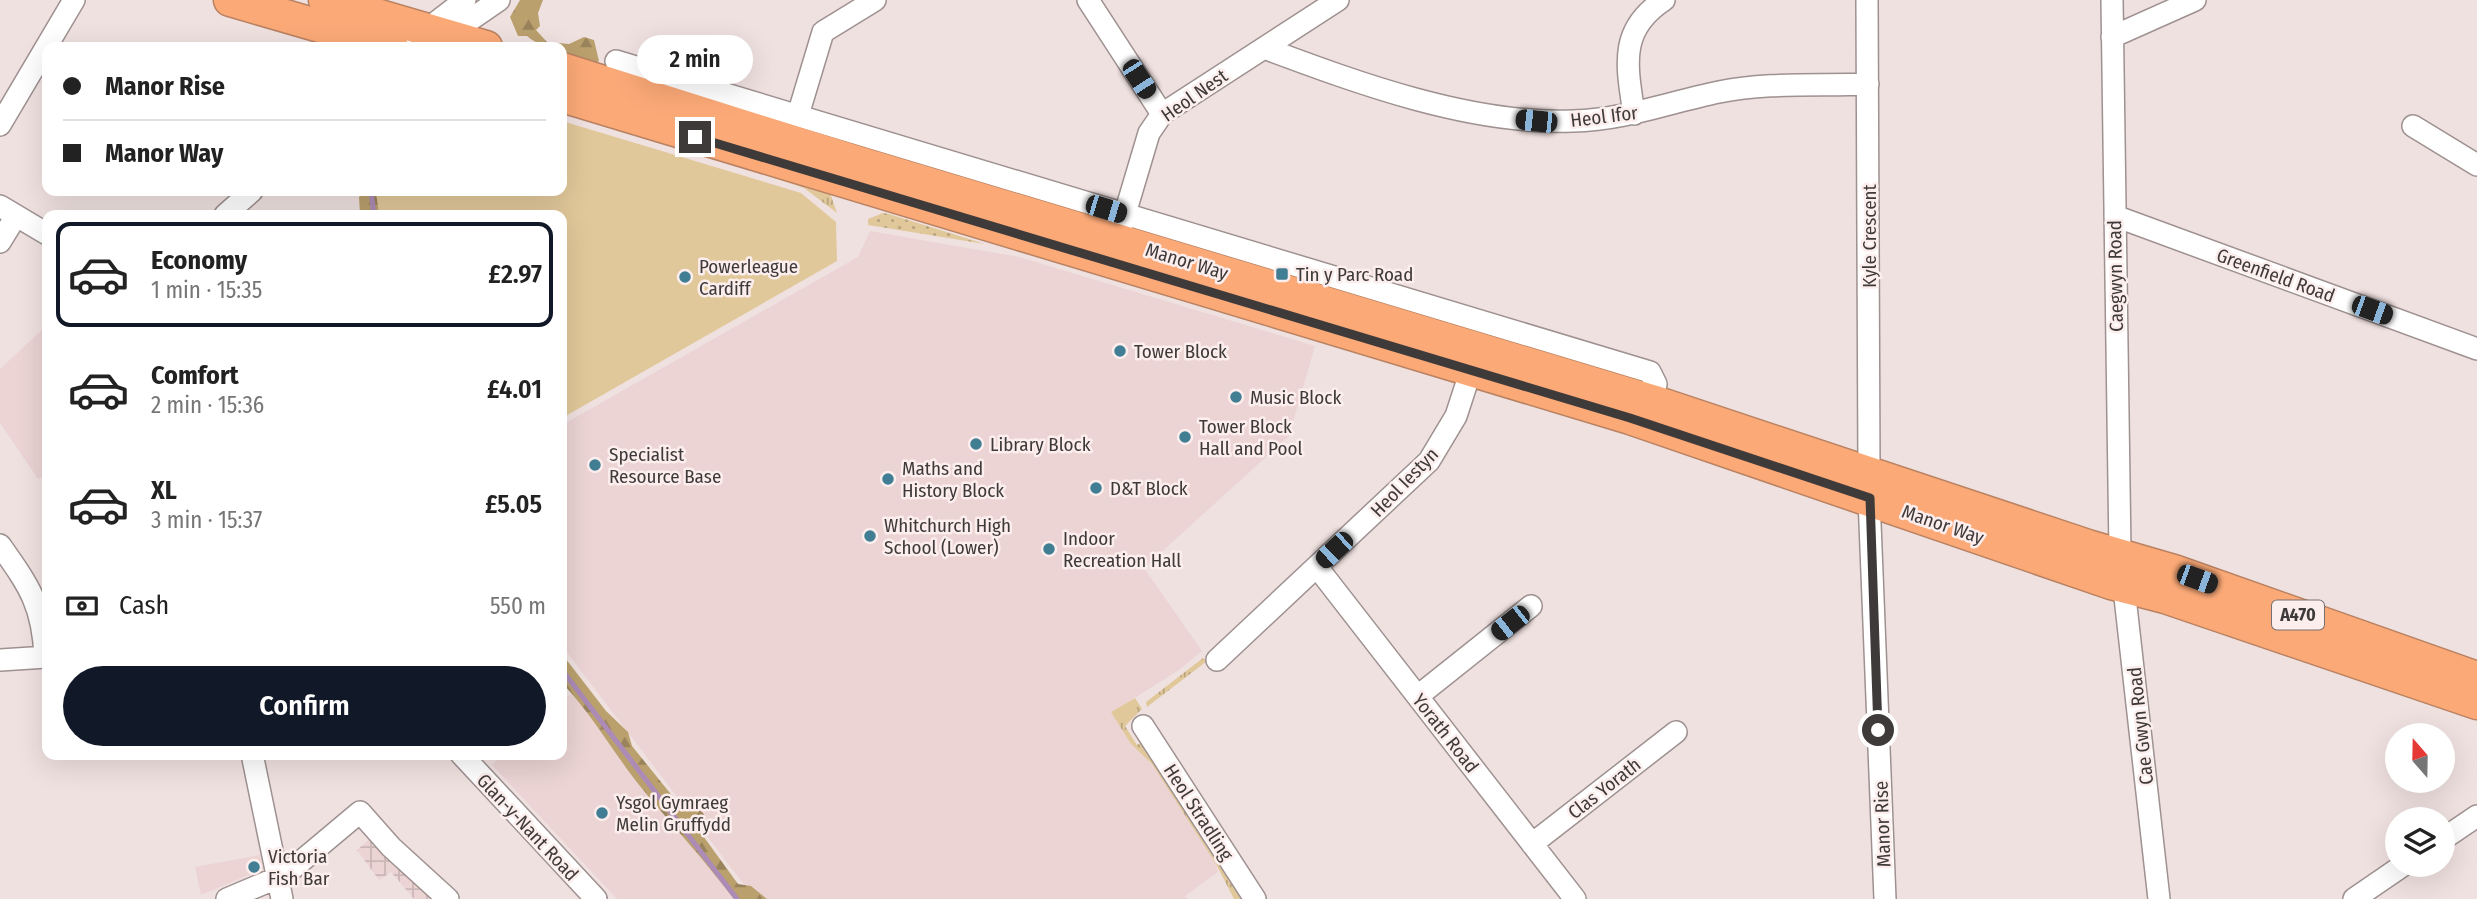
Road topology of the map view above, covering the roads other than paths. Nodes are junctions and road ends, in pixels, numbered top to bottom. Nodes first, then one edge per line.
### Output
1 (74, 0) edge
2 (230, 0) edge
3 (325, 0) edge
4 (465, 0) edge
5 (499, 0) edge
6 (875, 0) edge
7 (1088, 0) edge
8 (1338, 0) edge
9 (1664, 0) edge
10 (1867, 0) edge
11 (2112, 0) edge
12 (2195, 0) edge
13 (2112, 37) junction
14 (421, 41) edge
15 (49, 42) edge
16 (1264, 48) junction
17 (42, 54) edge
18 (617, 61) dead end
19 (567, 70) edge
20 (1868, 83) junction
21 (567, 98) edge
22 (1162, 114) junction
23 (1634, 114) junction
24 (797, 116) junction
25 (0, 125) edge
26 (2413, 126) dead end
27 (2477, 165) edge
28 (246, 196) edge
29 (231, 210) edge
30 (8, 211) edge
31 (2115, 216) junction
32 (1121, 227) junction
33 (42, 231) edge
34 (0, 242) edge
35 (2477, 349) edge
36 (1471, 370) junction
37 (1869, 485) junction
38 (0, 545) edge
39 (2120, 553) junction
40 (1317, 566) junction
41 (2123, 586) junction
42 (1531, 607) dead end
43 (42, 621) edge
44 (42, 657) edge
45 (0, 660) edge
46 (1217, 660) dead end
47 (2477, 678) edge
48 (1418, 695) junction
49 (2477, 703) edge
50 (1143, 726) dead end
51 (1676, 732) dead end
52 (253, 760) edge
53 (467, 760) edge
54 (2477, 816) edge
55 (2455, 831) edge
56 (1532, 844) junction
57 (278, 877) junction
58 (2386, 877) edge
59 (1567, 896) edge
60 (227, 899) edge
61 (282, 899) edge
62 (448, 899) edge
63 (596, 899) edge
64 (1255, 899) edge
65 (1885, 899) edge
66 (2159, 899) edge
67 (2354, 899) edge

1 - 15 street
2 - 14 highway
3 - 14 highway
4 - 14 street
5 - 14 street
6 - 24 street
7 - 22 street
8 - 16 street, Heol Nest
9 - 23 street
10 - 20 street, Kyle Crescent
11 - 13 street, Caegwyn Road
12 - 13 street
13 - 31 street, Caegwyn Road
16 - 22 street, Heol Nest
16 - 23 street, Heol Ifor
17 - 25 street
18 - 24 street, Manor Way
19 - 32 highway, Manor Way / A470
20 - 23 street, Heol Ifor
20 - 37 street, Kyle Crescent
21 - 36 highway, Manor Way / A470
22 - 32 street, Heol Nest
24 - 32 street, Manor Way
26 - 27 street
28 - 29 street
30 - 33 street
30 - 34 street
31 - 35 street, Greenfield Road
31 - 39 street, Caegwyn Road
32 - 37 highway, Manor Way / A470
36 - 37 highway, Manor Way / A470
36 - 40 street, Heol Iestyn
37 - 39 highway, Manor Way / A470
37 - 41 highway, Manor Way / A470
37 - 65 street, Manor Rise
38 - 43 street
39 - 41 street, Cae Gwyn Road
39 - 47 highway, Manor Way / A470
40 - 46 street, Heol Iestyn
40 - 48 street, Yorath Road
41 - 49 highway, Manor Way / A470
41 - 66 street, Cae Gwyn Road
42 - 48 street
44 - 45 street
48 - 56 street, Yorath Road
50 - 64 street, Heol Stradling
51 - 56 street, Clas Yorath
52 - 57 street
53 - 63 street, Glan-y-Nant Road
54 - 55 street
56 - 59 street, Yorath Road
57 - 60 street
57 - 61 street
57 - 62 street
58 - 67 street

